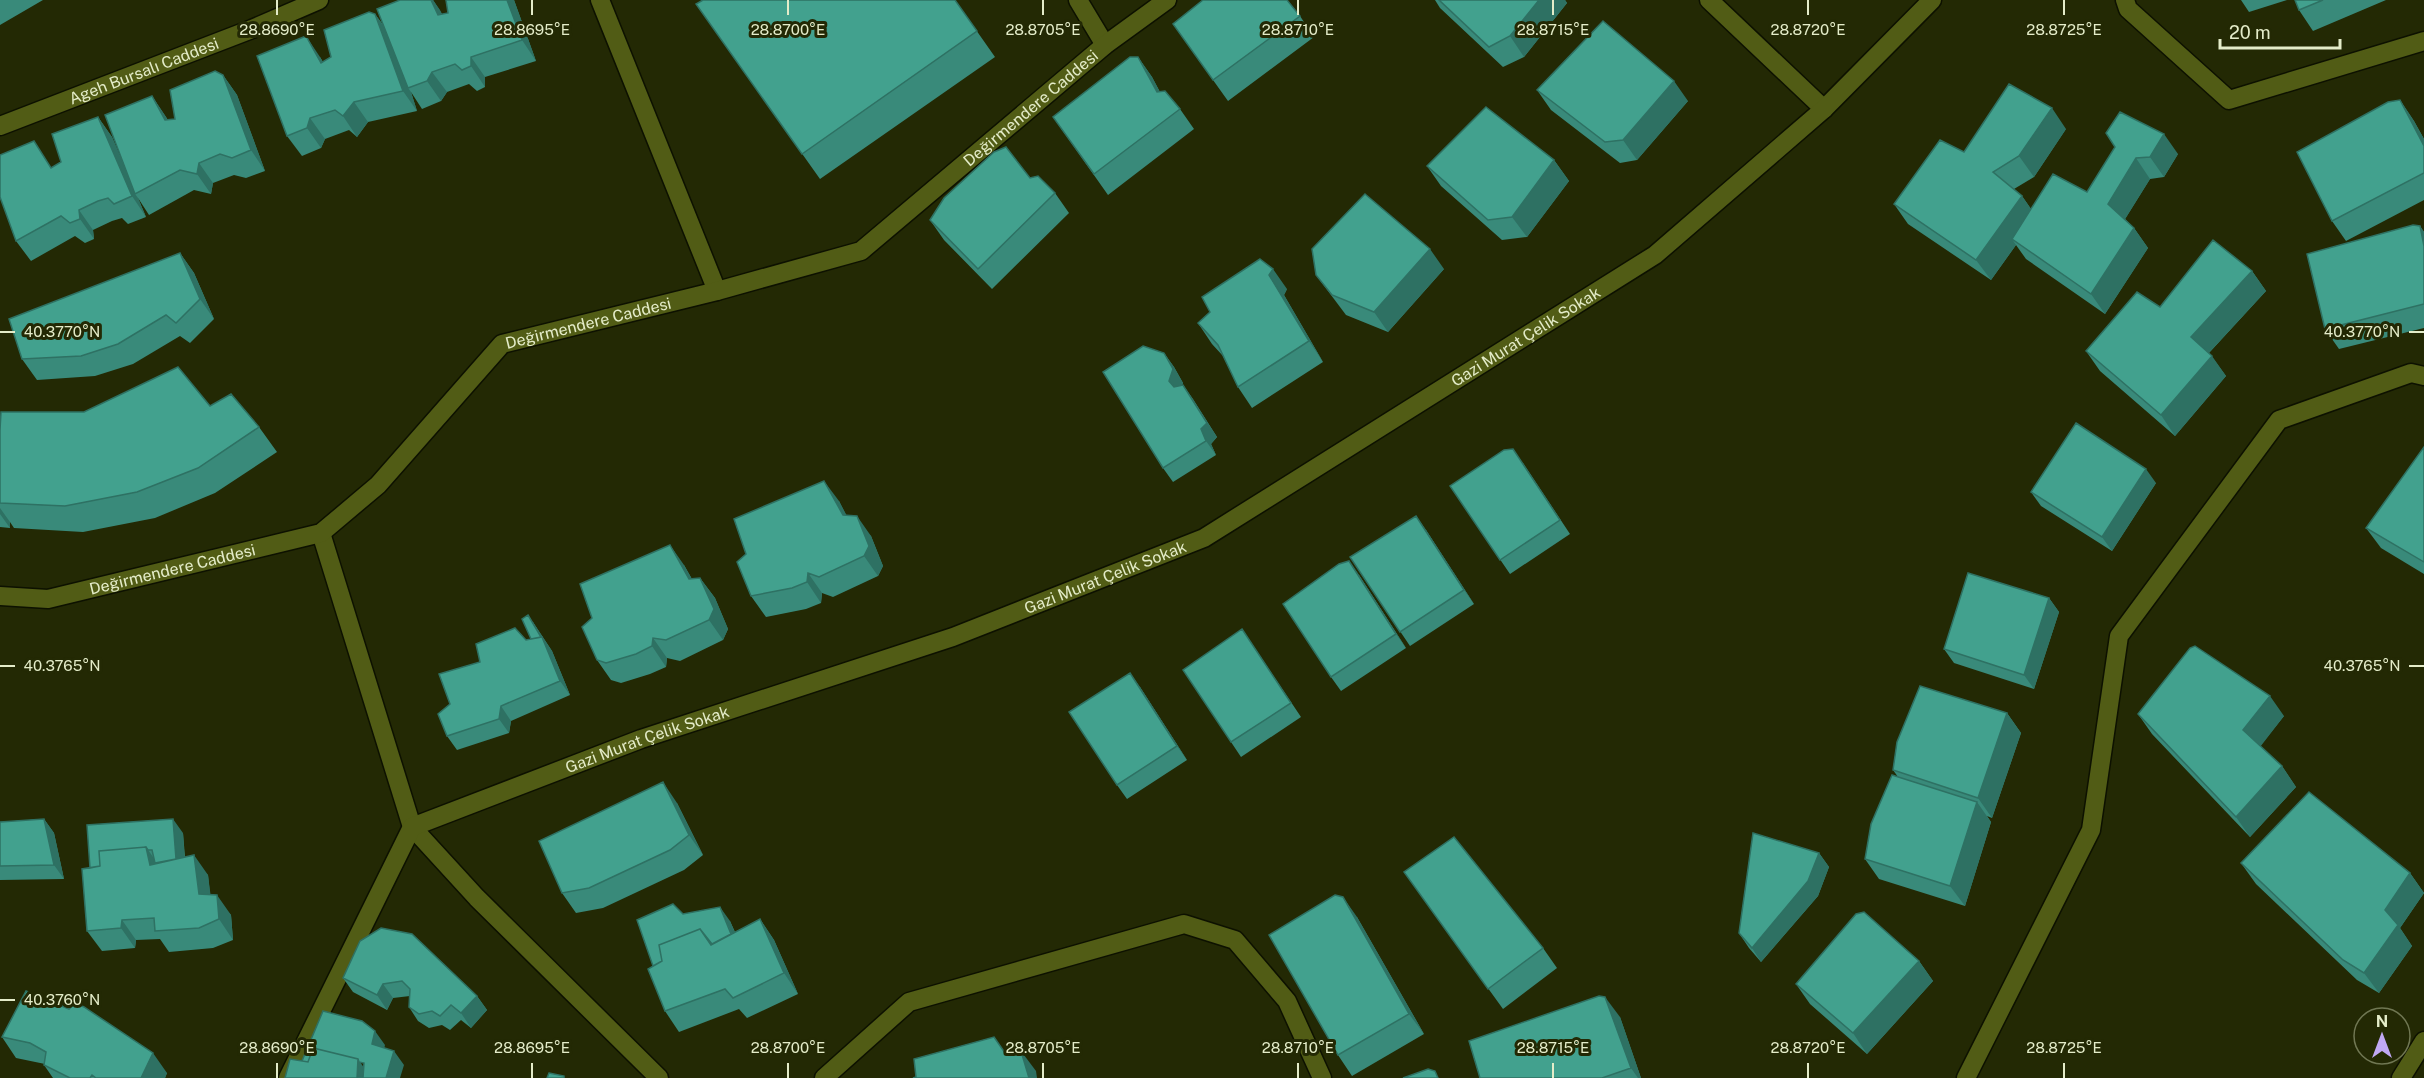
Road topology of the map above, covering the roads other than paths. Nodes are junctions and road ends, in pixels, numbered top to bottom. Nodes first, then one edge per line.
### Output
1 (320, 0) edge
2 (600, 0) edge
3 (1078, 0) edge
4 (1167, 0) edge
5 (1709, 0) edge
6 (1932, 0) edge
7 (2125, 0) edge
8 (2424, 41) edge
9 (1104, 45) junction
10 (1824, 109) junction
11 (0, 126) edge
12 (717, 291) junction
13 (2424, 376) edge
14 (321, 533) junction
15 (0, 596) edge
16 (412, 827) junction
17 (2424, 1041) edge
18 (288, 1078) edge
19 (659, 1078) edge
20 (824, 1078) edge
21 (1322, 1078) edge
22 (1966, 1078) edge
23 (2401, 1078) edge

1 - 11 street, Ageh Bursalı Caddesi
2 - 12 street
3 - 9 street
4 - 9 street, Değirmendere Caddesi
5 - 10 street
6 - 10 street, Gazi Murat Çelik Sokak
7 - 8 street
9 - 12 street, Değirmendere Caddesi
10 - 16 street, Gazi Murat Çelik Sokak
12 - 14 street, Değirmendere Caddesi
13 - 22 street
14 - 15 street, Değirmendere Caddesi
14 - 16 street
16 - 18 street
16 - 19 street
17 - 23 street
20 - 21 street

